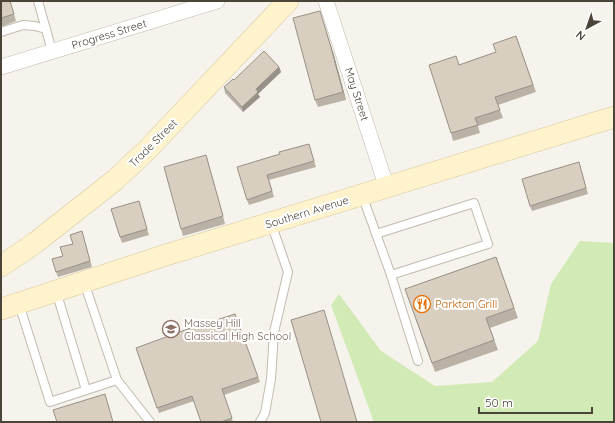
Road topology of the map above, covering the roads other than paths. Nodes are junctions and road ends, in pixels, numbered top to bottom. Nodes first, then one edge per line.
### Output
1 (38, 1) edge
2 (217, 1) edge
3 (288, 1) edge
4 (326, 1) edge
5 (187, 5) edge
6 (46, 29) junction
7 (1, 32) edge
8 (52, 51) junction
9 (1, 67) edge
10 (614, 117) edge
11 (387, 188) junction
12 (362, 196) junction
13 (271, 223) junction
14 (376, 234) junction
15 (1, 266) edge
16 (391, 275) junction
17 (84, 282) junction
18 (56, 291) junction
19 (10, 306) edge
20 (418, 361) dead end
21 (117, 380) junction
22 (86, 390) junction
23 (150, 422) edge
24 (260, 422) edge

1 - 6 lane
2 - 5 street, Progress Street
3 - 15 main road, Trade Street
4 - 11 street, May Street
5 - 8 street, Progress Street
6 - 7 lane
6 - 8 lane
8 - 9 street, Progress Street
10 - 11 main road, Southern Avenue
11 - 12 main road, Southern Avenue
12 - 13 main road, Southern Avenue
12 - 14 lane
13 - 17 main road, Southern Avenue
13 - 24 lane
14 - 16 lane
14 - 16 lane
16 - 20 lane
17 - 18 main road, Southern Avenue
17 - 21 lane
18 - 19 main road, Southern Avenue
18 - 22 lane
19 - 22 lane
21 - 22 lane
21 - 23 lane

